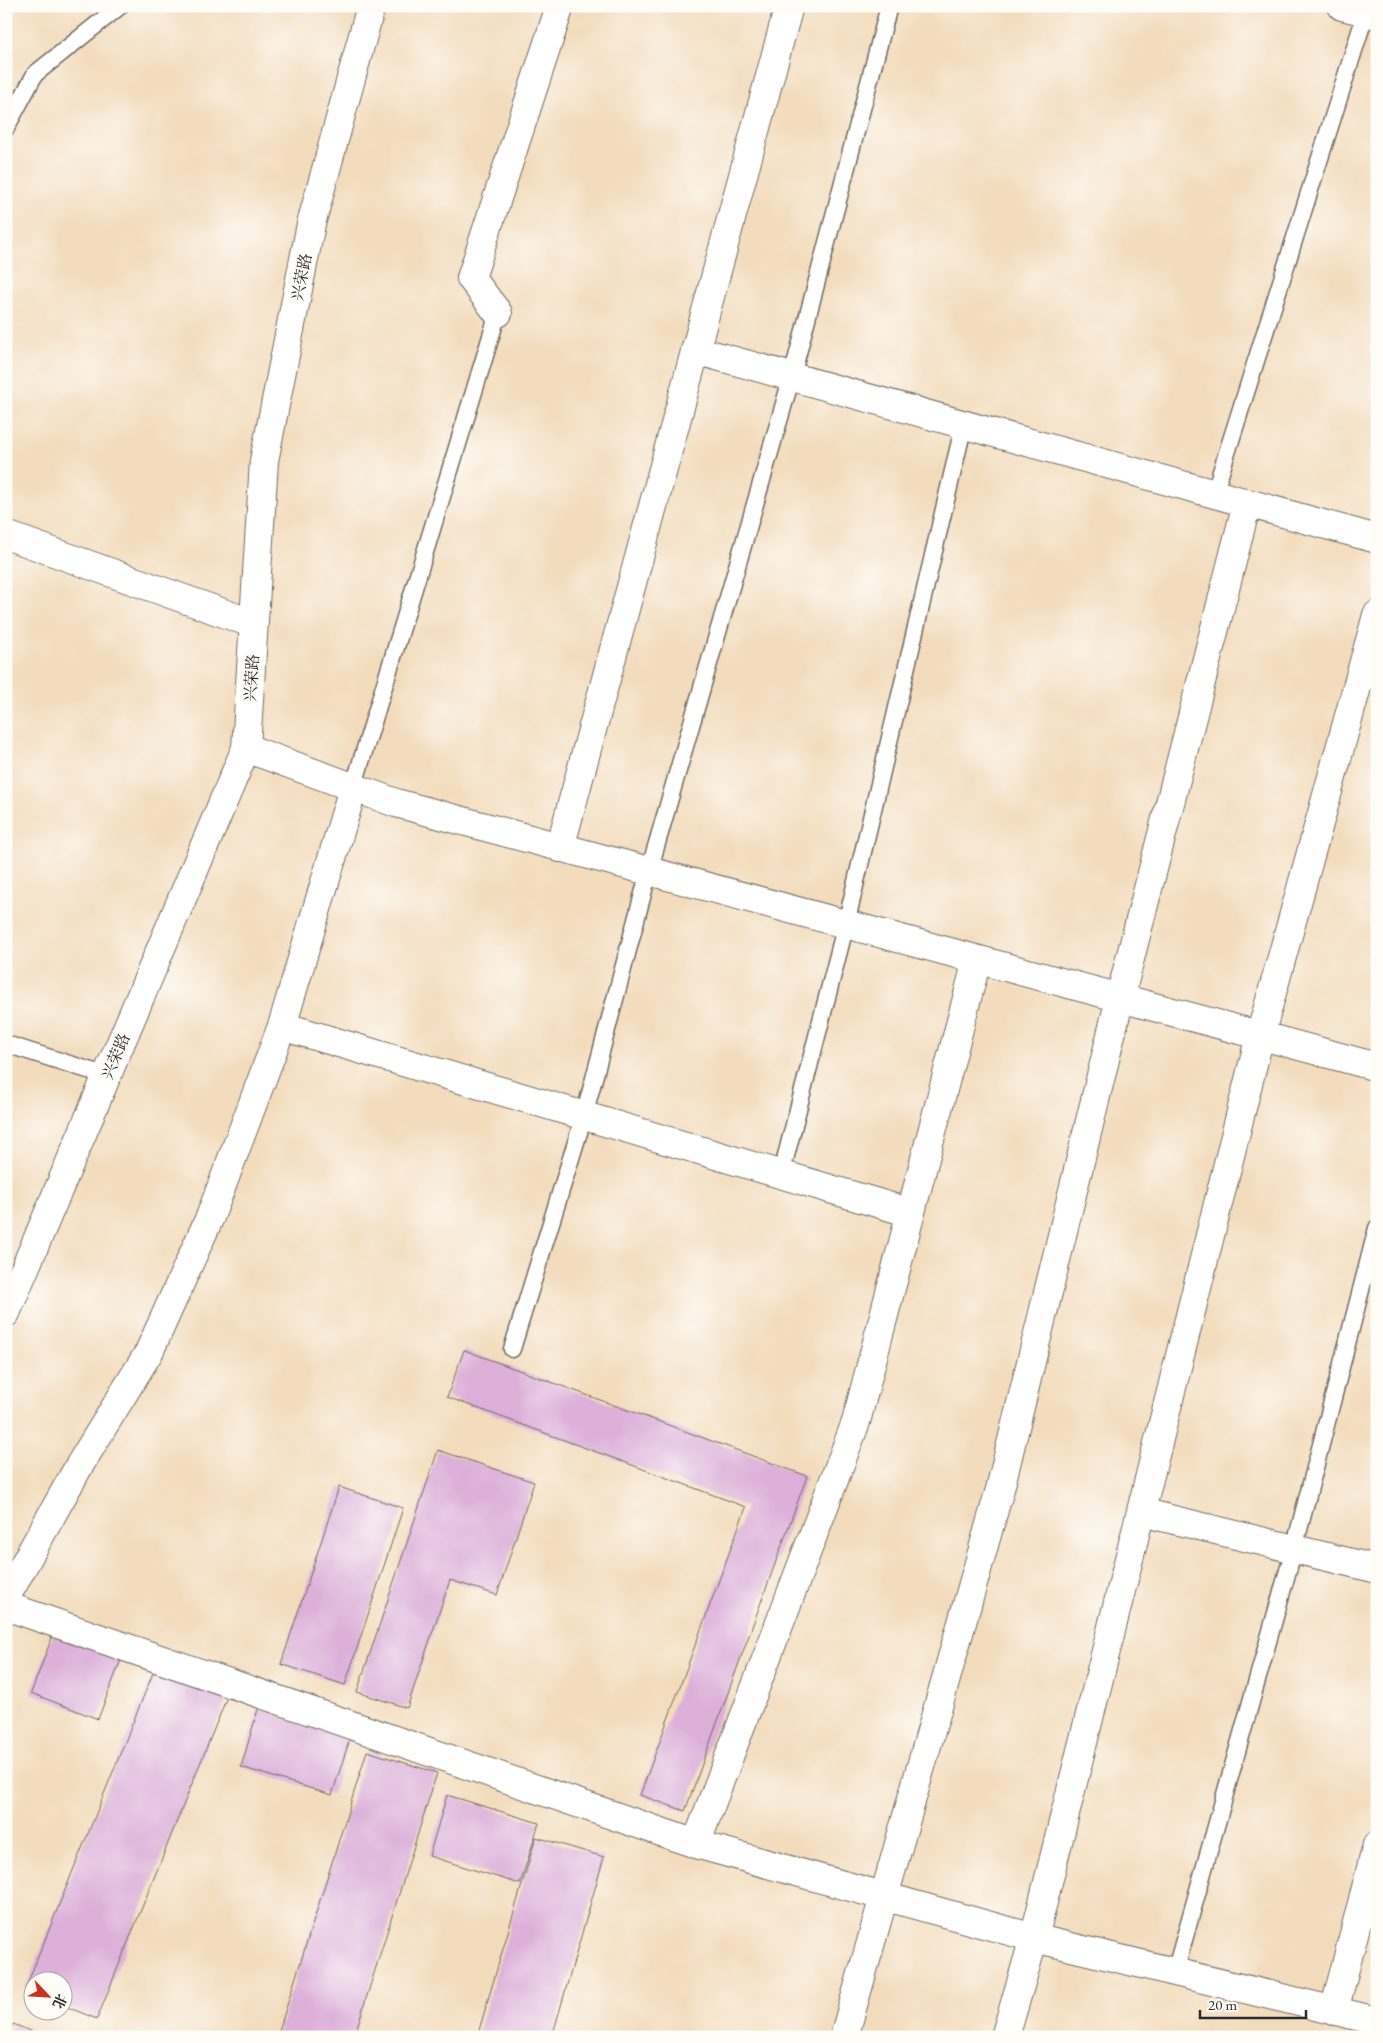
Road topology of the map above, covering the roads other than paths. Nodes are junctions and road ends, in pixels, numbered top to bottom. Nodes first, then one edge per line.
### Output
1 (120, 6) edge
2 (371, 6) edge
3 (560, 6) edge
4 (789, 6) edge
5 (889, 6) edge
6 (1363, 10) edge
7 (6, 128) edge
8 (498, 313) joint
9 (695, 350) junction
10 (792, 376) junction
11 (964, 424) junction
12 (1214, 494) junction
13 (1247, 503) junction
14 (6, 535) edge
15 (1377, 539) edge
16 (1377, 615) edge
17 (254, 624) junction
18 (246, 748) junction
19 (353, 788) junction
20 (560, 848) junction
21 (649, 872) junction
22 (846, 924) junction
23 (977, 960) junction
24 (1120, 998) junction
25 (282, 1026) junction
26 (1260, 1036) junction
27 (6, 1044) edge
28 (1377, 1067) edge
29 (107, 1076) junction
30 (584, 1116) junction
31 (781, 1175) junction
32 (911, 1213) junction
33 (1377, 1228) edge
34 (6, 1313) edge
35 (512, 1349) dead end
36 (1141, 1512) junction
37 (1294, 1549) junction
38 (1377, 1569) edge
39 (6, 1597) edge
40 (6, 1606) edge
41 (696, 1844) junction
42 (1377, 1845) edge
43 (884, 1896) junction
44 (1034, 1938) junction
45 (1175, 1972) junction
46 (1334, 2011) junction
47 (1377, 2021) edge
48 (844, 2037) edge
49 (1005, 2037) edge

1 - 7 lane
2 - 17 street, 兴荣路
3 - 8 street
4 - 9 street
5 - 10 lane
6 - 12 lane
8 - 19 lane
9 - 10 street
9 - 20 street
10 - 11 street
10 - 21 lane
11 - 12 street
11 - 22 lane
12 - 13 street
13 - 15 street
13 - 24 street
14 - 17 street
16 - 26 street
17 - 18 street, 兴荣路
18 - 19 street
18 - 29 street, 兴荣路
19 - 20 street
19 - 25 street
20 - 21 street
21 - 22 street
21 - 30 lane
22 - 23 street
22 - 31 lane
23 - 24 street
23 - 32 street
24 - 26 street
24 - 43 street
25 - 30 street
25 - 39 street
26 - 28 street
26 - 36 street
27 - 29 lane
29 - 34 street, 兴荣路
30 - 31 street
30 - 35 lane
31 - 32 street
32 - 41 street
33 - 37 lane
36 - 37 street
36 - 44 street
37 - 38 street
37 - 45 lane
40 - 41 street
41 - 43 street
42 - 46 street
43 - 44 street
43 - 48 street
44 - 45 street
44 - 49 street
45 - 46 street
46 - 47 street

